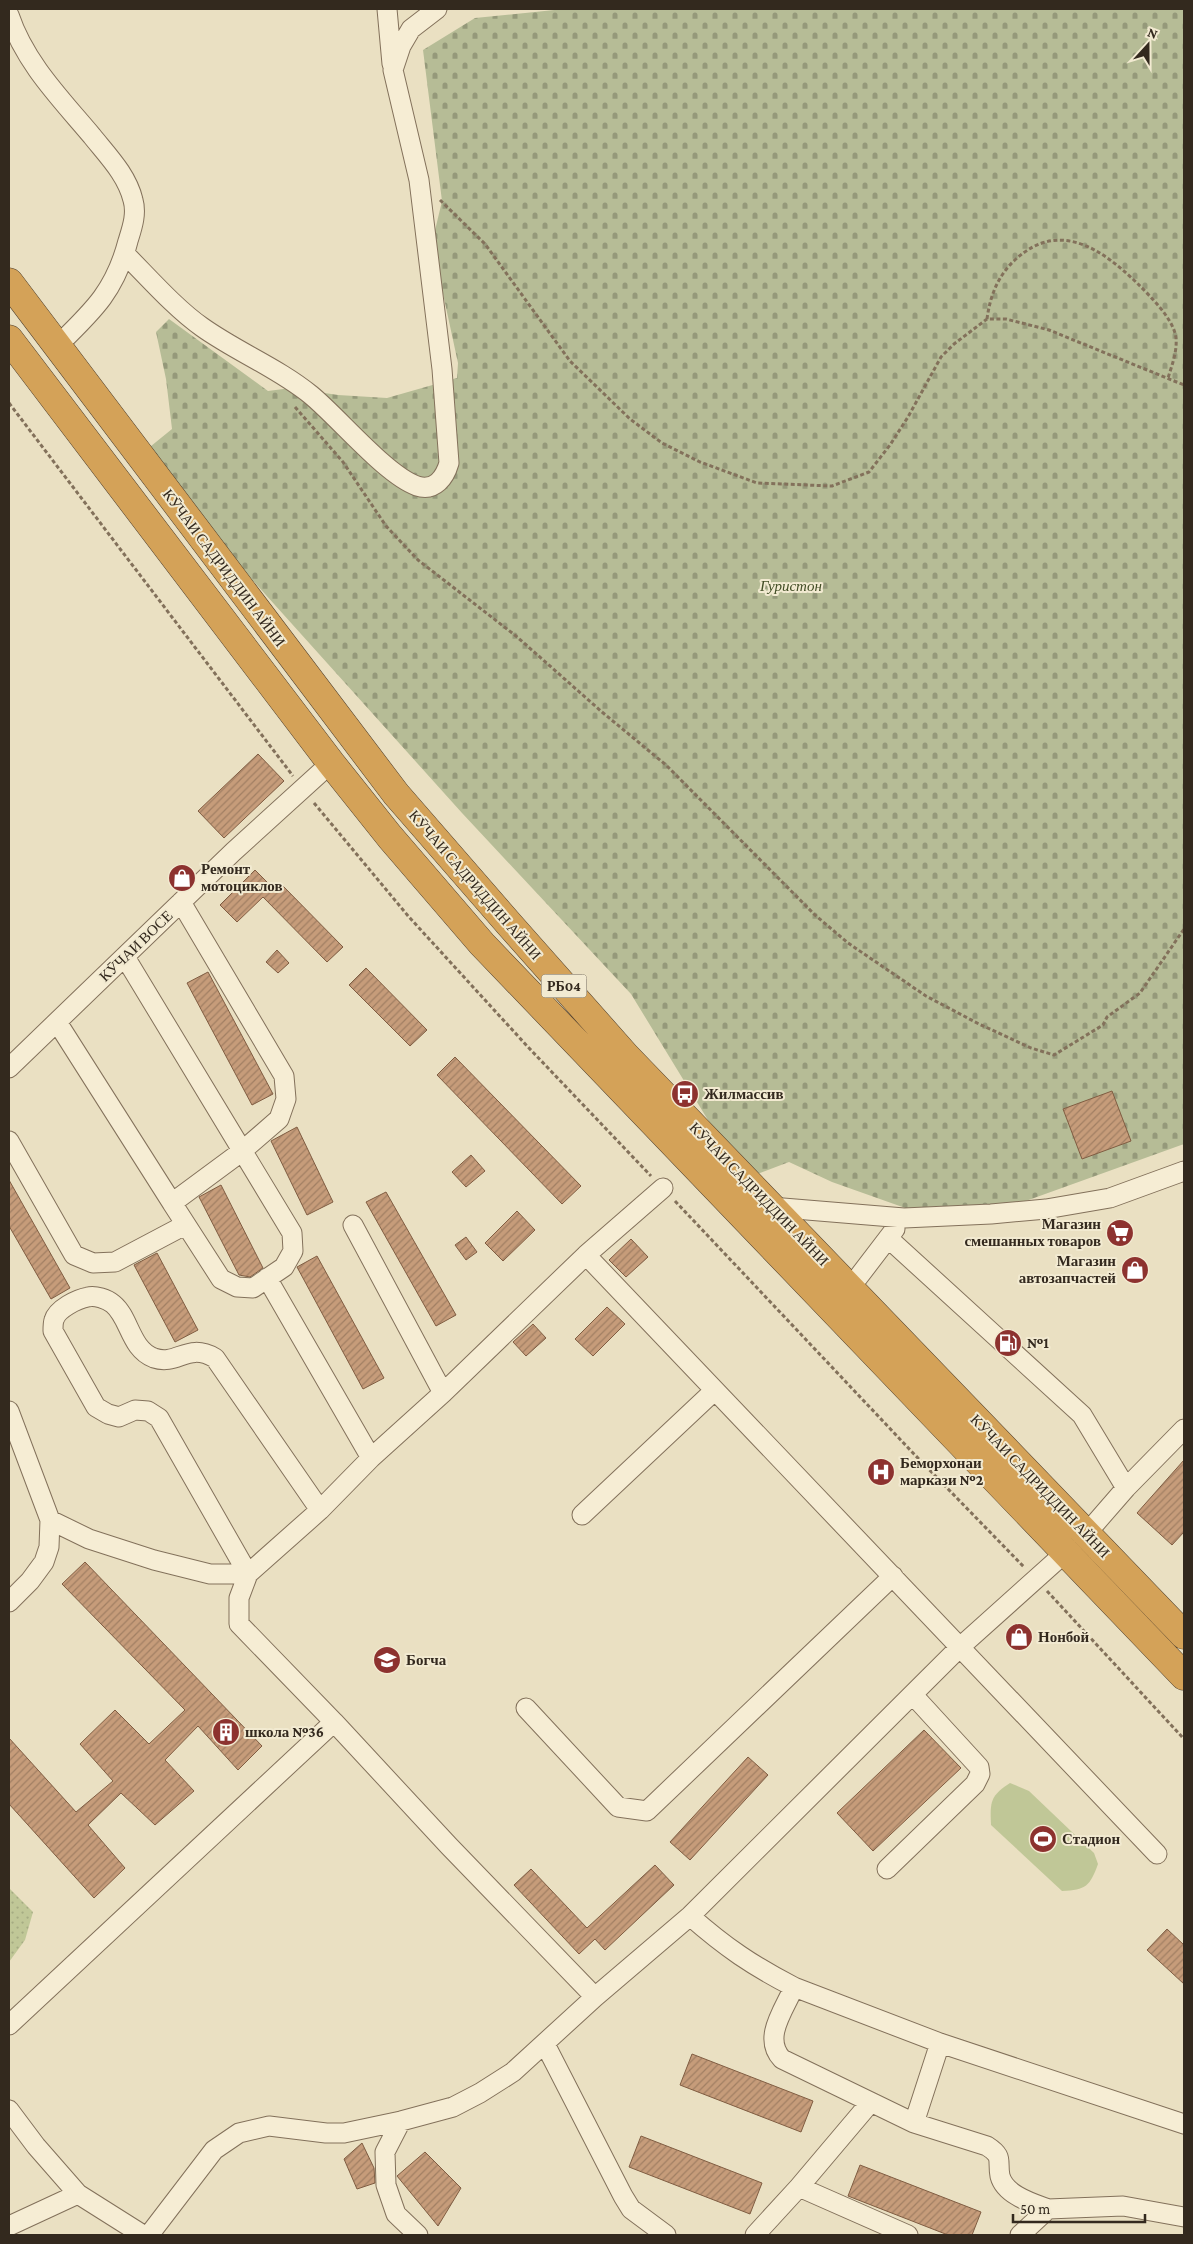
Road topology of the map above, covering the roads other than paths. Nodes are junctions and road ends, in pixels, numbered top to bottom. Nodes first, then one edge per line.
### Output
1 (387, 9) edge
2 (437, 9) edge
3 (9, 15) edge
4 (393, 70) junction
5 (125, 254) junction
6 (9, 282) edge
7 (9, 339) edge
8 (57, 346) junction
9 (331, 763) junction
10 (181, 902) junction
11 (125, 957) junction
12 (57, 1022) junction
13 (9, 1068) edge
14 (9, 1141) edge
15 (241, 1152) junction
16 (1184, 1171) edge
17 (663, 1188) road end
18 (172, 1203) junction
19 (771, 1207) junction
20 (904, 1218) junction
21 (185, 1225) junction
22 (353, 1225) dead end
23 (888, 1238) junction
24 (586, 1255) junction
25 (267, 1278) junction
26 (850, 1288) junction
27 (714, 1391) junction
28 (443, 1394) junction
29 (9, 1412) edge
30 (1184, 1430) edge
31 (371, 1458) junction
32 (1126, 1488) junction
33 (320, 1510) junction
34 (582, 1515) dead end
35 (50, 1520) junction
36 (1086, 1534) junction
37 (1066, 1552) junction
38 (248, 1574) junction
39 (892, 1576) junction
40 (9, 1602) edge
41 (1184, 1635) edge
42 (959, 1648) junction
43 (1184, 1676) edge
44 (913, 1694) junction
45 (526, 1708) dead end
46 (334, 1722) junction
47 (1157, 1854) dead end
48 (887, 1869) dead end
49 (690, 1916) junction
50 (794, 1988) junction
51 (595, 1997) junction
52 (9, 2025) edge
53 (940, 2043) junction
54 (545, 2044) junction
55 (870, 2103) junction
56 (9, 2110) edge
57 (401, 2121) junction
58 (914, 2123) junction
59 (1184, 2124) edge
60 (798, 2187) junction
61 (78, 2194) junction
62 (1048, 2209) junction
63 (1184, 2217) edge
64 (9, 2226) edge
65 (143, 2235) edge
66 (149, 2235) edge
67 (418, 2235) edge
68 (666, 2235) edge
69 (755, 2235) edge
70 (908, 2235) edge
71 (1020, 2235) edge

1 - 4 street
2 - 4 street
3 - 5 street
4 - 5 street
5 - 8 street
6 - 8 highway, КӮЧАИ САДРИДДИН АЙНИ / РБ04
7 - 9 highway, КӮЧАИ САДРИДДИН АЙНИ / РБ04
8 - 19 highway, КӮЧАИ САДРИДДИН АЙНИ / РБ04
9 - 10 street, КӮЧАИ ВОСЕ
9 - 37 highway, КӮЧАИ САДРИДДИН АЙНИ / РБ04
10 - 11 street, КӮЧАИ ВОСЕ
10 - 15 street
11 - 12 street, КӮЧАИ ВОСЕ
11 - 15 street
12 - 13 street, КӮЧАИ ВОСЕ
12 - 18 street
14 - 21 street
15 - 18 street
15 - 25 street
16 - 20 street
17 - 24 street
18 - 21 street
19 - 20 street
19 - 26 highway, КӮЧАИ САДРИДДИН АЙНИ / РБ04
20 - 23 street
21 - 25 street
22 - 28 street
23 - 26 street
23 - 32 street
24 - 27 street
24 - 28 street
25 - 31 street
26 - 36 highway, КӮЧАИ САДРИДДИН АЙНИ / РБ04
27 - 34 street
27 - 39 street
28 - 31 street
29 - 35 street
30 - 32 street
31 - 33 street
32 - 36 street
33 - 38 street
33 - 38 street
35 - 38 street
35 - 40 street
36 - 41 highway, КӮЧАИ САДРИДДИН АЙНИ / РБ04
37 - 42 street
37 - 43 highway, КӮЧАИ САДРИДДИН АЙНИ / РБ04
38 - 46 street
39 - 42 street
39 - 45 street
42 - 44 street
42 - 47 street
44 - 48 street
44 - 49 street
46 - 51 street
46 - 52 street
49 - 50 street
49 - 51 street
50 - 53 street
50 - 55 street
51 - 54 street
53 - 58 street
53 - 59 street
54 - 57 street
54 - 68 street
55 - 58 street
55 - 60 street
56 - 61 street
57 - 66 street
57 - 67 street
58 - 62 street
60 - 69 street
60 - 70 street
61 - 64 street
61 - 65 street
62 - 63 street
62 - 71 street

